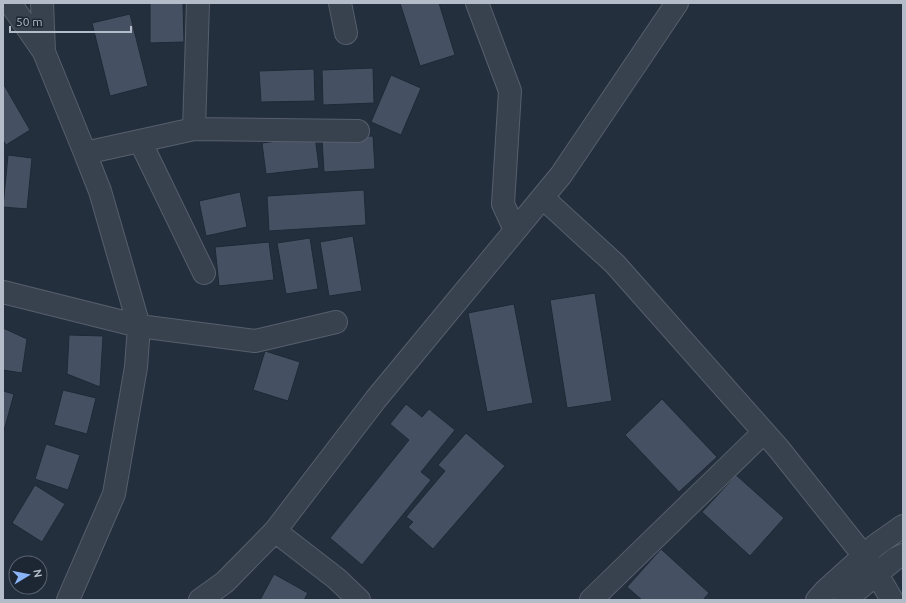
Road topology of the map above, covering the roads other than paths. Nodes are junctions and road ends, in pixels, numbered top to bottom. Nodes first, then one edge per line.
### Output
1 (10, 3) edge
2 (42, 3) edge
3 (198, 3) edge
4 (340, 3) edge
5 (477, 3) edge
6 (677, 3) edge
7 (346, 33) dead end
8 (44, 52) junction
9 (194, 129) junction
10 (358, 131) dead end
11 (140, 141) junction
12 (85, 153) junction
13 (542, 198) junction
14 (516, 230) junction
15 (204, 273) dead end
16 (3, 292) edge
17 (336, 322) dead end
18 (139, 326) junction
19 (764, 432) junction
20 (903, 526) edge
21 (275, 531) junction
22 (903, 555) edge
23 (864, 556) junction
24 (877, 574) junction
25 (68, 600) edge
26 (200, 600) edge
27 (359, 600) edge
28 (591, 600) edge
29 (817, 600) edge
30 (845, 600) edge
31 (892, 600) edge

1 - 8 street
2 - 8 street
3 - 9 street
4 - 7 street
5 - 14 street
6 - 13 street
8 - 12 street
9 - 10 street
9 - 11 street
11 - 12 street
11 - 15 street
12 - 18 street
13 - 14 street
13 - 19 street
14 - 21 street
16 - 18 street
17 - 18 street
18 - 25 street
19 - 23 street
19 - 28 street
20 - 23 street
21 - 26 street
21 - 27 street
22 - 24 street
23 - 24 street
23 - 29 street
24 - 30 street
24 - 31 street

